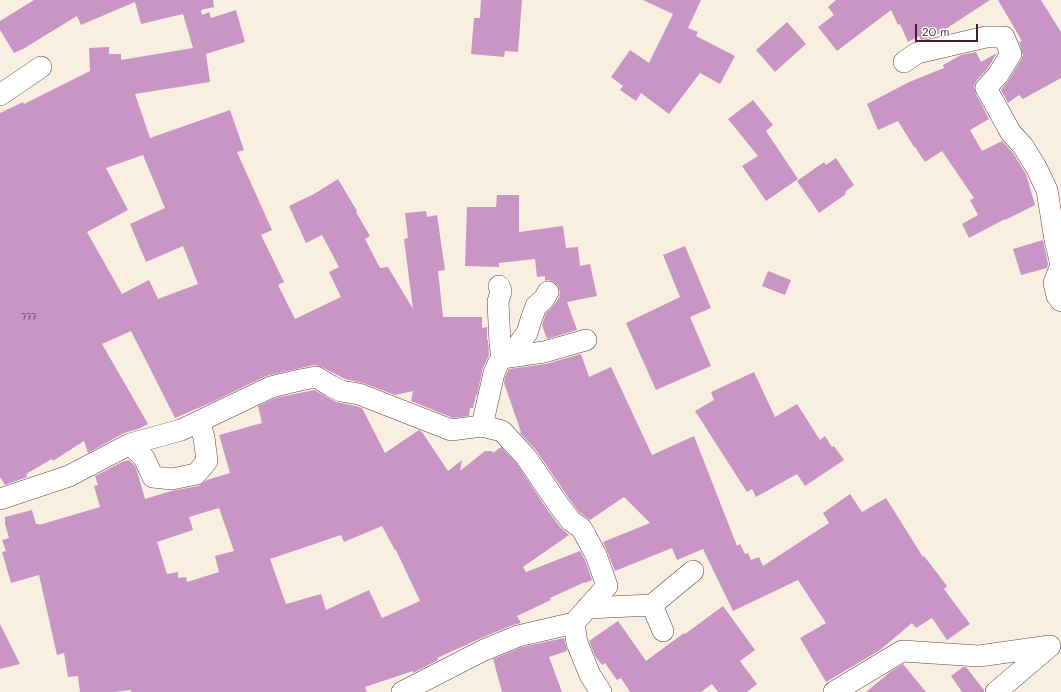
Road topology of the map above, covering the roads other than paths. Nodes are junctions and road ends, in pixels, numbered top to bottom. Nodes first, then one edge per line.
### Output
1 (904, 62) dead end
2 (41, 67) dead end
3 (0, 95) edge
4 (499, 286) dead end
5 (548, 292) dead end
6 (1061, 301) edge
7 (586, 340) dead end
8 (502, 358) junction
9 (199, 422) junction
10 (482, 426) junction
11 (130, 444) junction
12 (0, 499) edge
13 (693, 571) dead end
14 (652, 605) junction
15 (580, 615) junction
16 (663, 631) dead end
17 (1056, 642) edge
18 (402, 692) edge
19 (601, 692) edge
20 (834, 692) edge
21 (996, 692) edge

1 - 6 street
2 - 3 street
4 - 8 street
5 - 8 street
7 - 8 street
8 - 10 street
9 - 10 street
9 - 11 street
9 - 11 street
10 - 15 street
11 - 12 street
13 - 14 street
14 - 15 street
14 - 16 street
15 - 18 street
15 - 19 street
17 - 20 street
17 - 21 street

